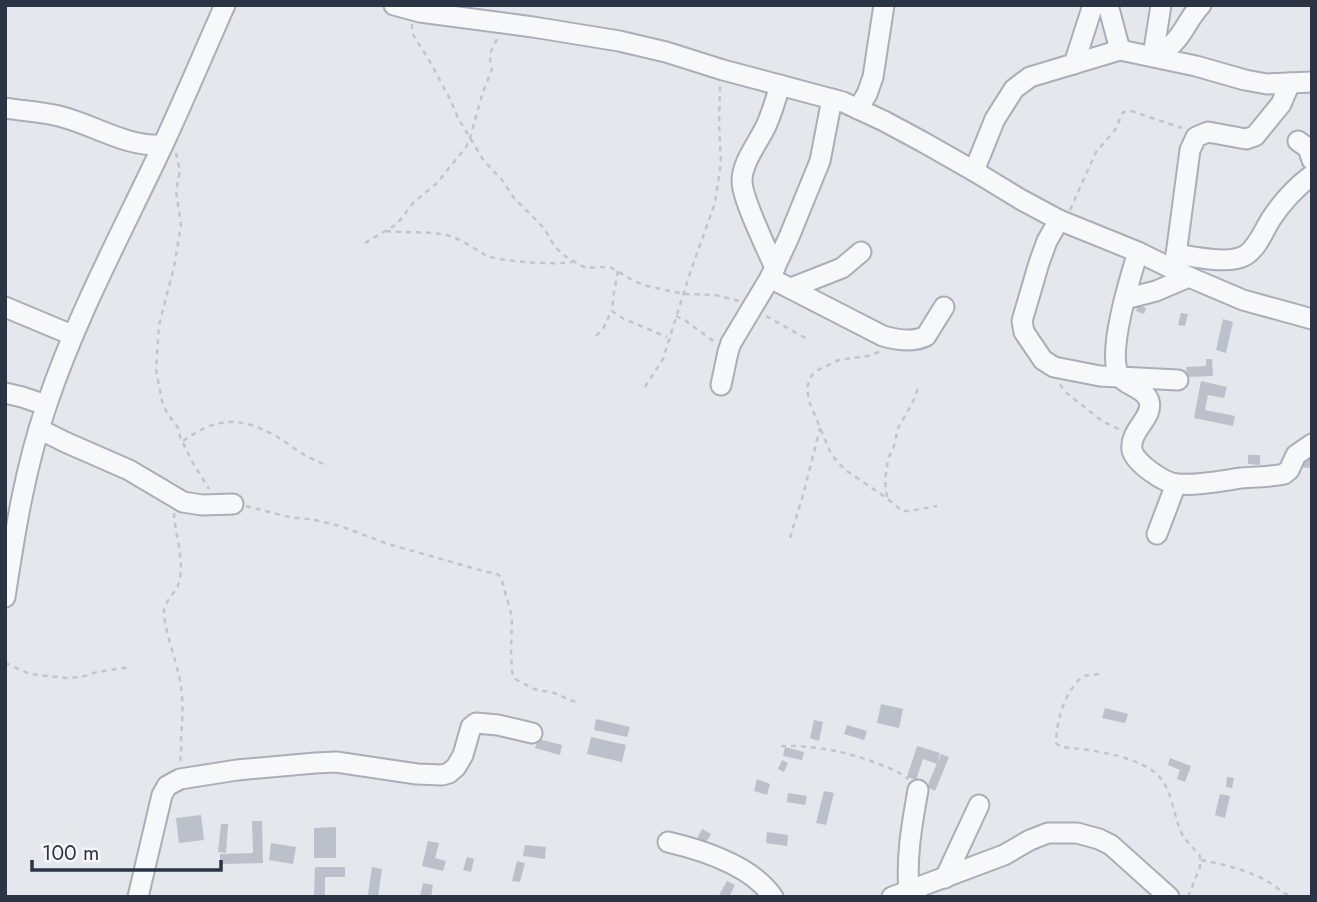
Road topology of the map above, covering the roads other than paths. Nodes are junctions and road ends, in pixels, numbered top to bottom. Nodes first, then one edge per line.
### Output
1 (225, 5) edge
2 (884, 5) edge
3 (1161, 5) edge
4 (1201, 5) edge
5 (399, 7) edge
6 (1094, 7) edge
7 (1120, 50) junction
8 (1153, 56) junction
9 (1074, 64) junction
10 (1312, 82) edge
11 (1290, 83) junction
12 (780, 85) junction
13 (832, 99) junction
14 (5, 108) edge
15 (858, 109) junction
16 (1298, 141) dead end
17 (171, 145) junction
18 (1312, 160) edge
19 (974, 170) junction
20 (1312, 174) edge
21 (1062, 221) junction
22 (861, 252) dead end
23 (1138, 252) junction
24 (1180, 267) junction
25 (772, 273) junction
26 (791, 288) junction
27 (1125, 299) junction
28 (5, 307) edge
29 (944, 307) dead end
30 (1311, 315) edge
31 (72, 335) junction
32 (1121, 377) junction
33 (1178, 380) dead end
34 (721, 386) dead end
35 (5, 393) edge
36 (46, 405) junction
37 (39, 429) junction
38 (1312, 444) edge
39 (1176, 484) junction
40 (228, 504) road end
41 (1157, 534) dead end
42 (5, 597) edge
43 (532, 733) dead end
44 (918, 790) road end
45 (979, 805) dead end
46 (668, 842) dead end
47 (945, 878) junction
48 (906, 895) edge
49 (138, 897) edge
50 (773, 897) edge
51 (1169, 897) edge

1 - 17 street
2 - 15 street
3 - 8 street
4 - 8 street
5 - 12 street
6 - 7 street
6 - 9 street
7 - 8 street
7 - 9 street
8 - 11 street
9 - 19 street
10 - 11 street
11 - 24 street
12 - 13 street
12 - 25 street
13 - 15 street
13 - 25 street
14 - 17 street
15 - 19 street
16 - 18 street
17 - 31 street
19 - 21 street
20 - 24 street
21 - 23 street
21 - 32 street
22 - 26 street
23 - 24 street
23 - 27 street
24 - 27 street
24 - 30 street
25 - 26 street
25 - 34 street
26 - 29 street
27 - 32 street
28 - 31 street
31 - 36 street
32 - 33 street
32 - 39 street
35 - 36 street
36 - 37 street
37 - 40 street
37 - 42 street
38 - 39 street
39 - 41 street
43 - 49 street
44 - 48 street
45 - 47 street
46 - 50 street
47 - 48 street
47 - 51 street

